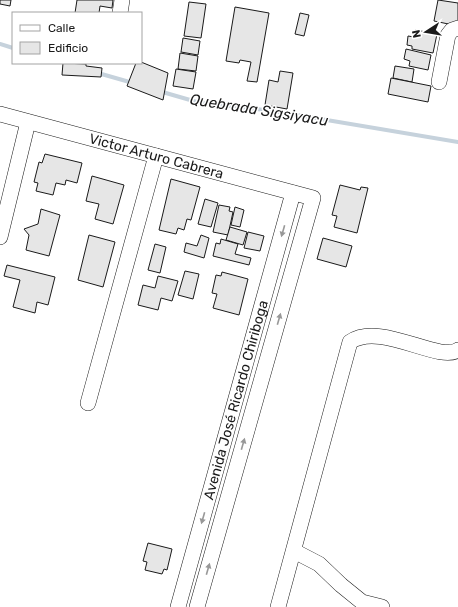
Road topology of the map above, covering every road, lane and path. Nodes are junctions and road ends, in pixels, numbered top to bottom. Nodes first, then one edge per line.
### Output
1 (122, 0) edge
2 (120, 12) edge
3 (458, 28) edge
4 (439, 82) dead end
5 (0, 114) edge
6 (28, 122) junction
7 (156, 156) junction
8 (293, 193) junction
9 (313, 198) joint
10 (0, 237) edge
11 (458, 350) edge
12 (88, 404) dead end
13 (211, 491) junction
14 (229, 495) junction
15 (294, 551) junction
16 (178, 607) edge
17 (197, 607) edge
18 (278, 607) edge
19 (382, 607) edge

1 - 2 street
3 - 4 street
5 - 6 street, Victor Arturo Cabrera
6 - 7 street, Victor Arturo Cabrera
6 - 10 street
7 - 8 street, Victor Arturo Cabrera
7 - 12 street
8 - 9 street, Victor Arturo Cabrera
8 -> 13 street, Avenida José Ricardo Chiriboga
14 -> 9 street, Avenida José Ricardo Chiriboga
11 - 15 street
13 - 14 street
13 -> 16 street, Avenida José Ricardo Chiriboga
17 -> 14 street, Avenida José Ricardo Chiriboga
15 - 18 street
15 - 19 street

